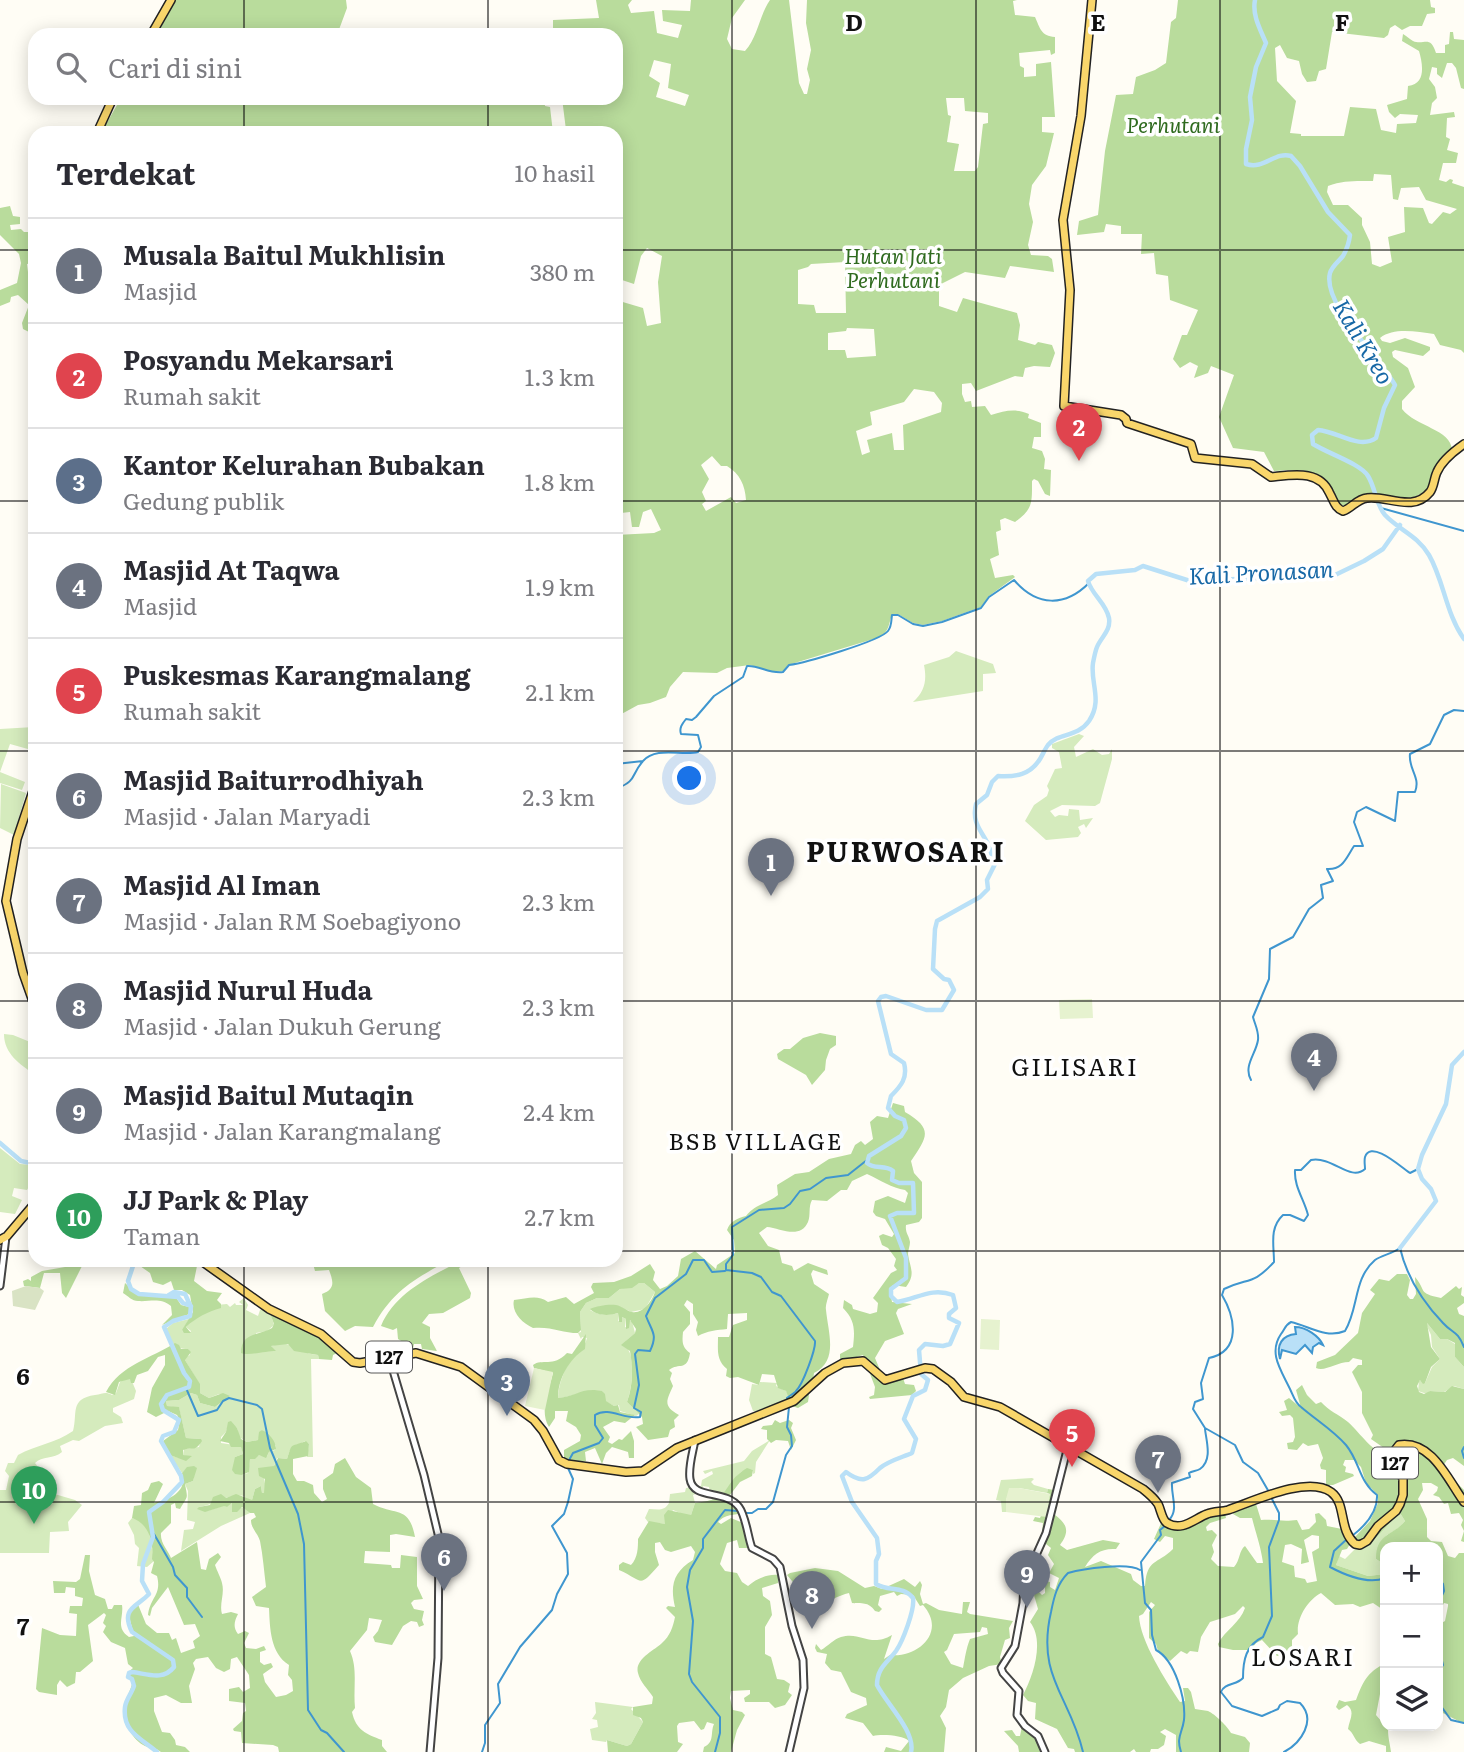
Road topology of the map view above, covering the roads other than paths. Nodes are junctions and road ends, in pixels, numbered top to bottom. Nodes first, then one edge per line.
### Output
1 (171, 0) edge
2 (1092, 0) edge
3 (155, 28) edge
4 (110, 105) edge
5 (100, 126) edge
6 (1464, 444) edge
7 (28, 808) edge
8 (3, 909) edge
9 (28, 987) edge
10 (28, 1212) edge
11 (3, 1242) edge
12 (210, 1267) edge
13 (0, 1286) edge
14 (389, 1357) junction
15 (695, 1440) junction
16 (1068, 1446) junction
17 (1464, 1502) edge
18 (430, 1752) edge
19 (789, 1752) edge
20 (1045, 1752) edge

1 - 3 main road
2 - 6 main road
4 - 5 main road
7 - 8 main road
8 - 9 main road
10 - 11 main road
11 - 13 street
12 - 14 main road, 127
14 - 15 main road, 127
14 - 18 street
15 - 16 main road, 127
15 - 19 street
16 - 17 main road, 127
16 - 20 street

